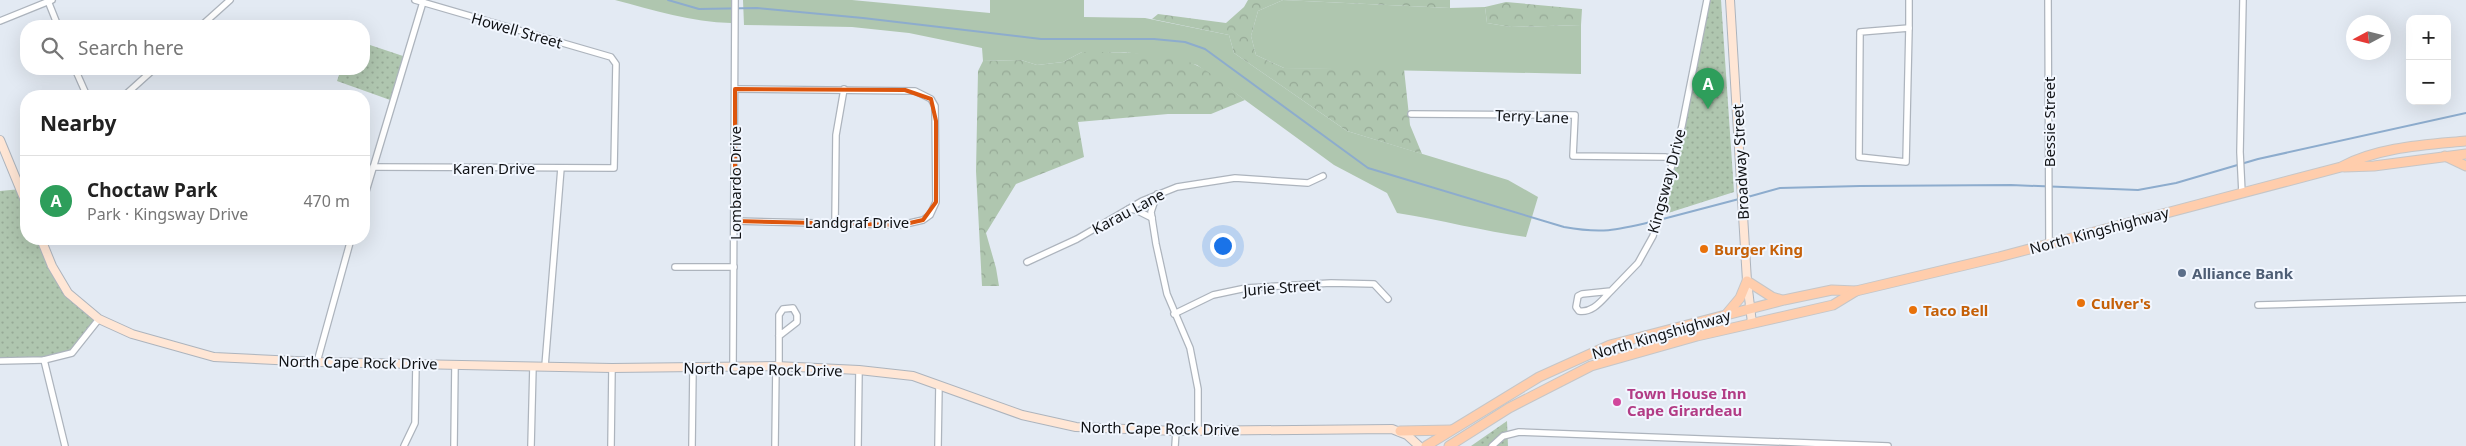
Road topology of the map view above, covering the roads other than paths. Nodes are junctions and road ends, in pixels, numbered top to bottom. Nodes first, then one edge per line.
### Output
1 (230, 0) edge
2 (415, 0) edge
3 (1707, 0) edge
4 (1730, 0) edge
5 (1909, 0) edge
6 (2048, 0) edge
7 (2244, 0) edge
8 (50, 1) edge
9 (423, 2) junction
10 (735, 2) edge
11 (56, 20) edge
12 (208, 20) edge
13 (0, 21) edge
14 (1909, 28) junction
15 (78, 75) edge
16 (147, 75) edge
17 (844, 89) junction
18 (84, 90) edge
19 (131, 90) edge
20 (735, 90) junction
21 (1411, 114) dead end
22 (2466, 135) edge
23 (0, 140) edge
24 (2466, 142) edge
25 (2448, 143) junction
26 (2466, 154) edge
27 (2445, 156) junction
28 (1673, 159) junction
29 (2466, 166) edge
30 (373, 167) junction
31 (2341, 167) junction
32 (561, 168) junction
33 (614, 168) joint
34 (1323, 176) dead end
35 (370, 177) edge
36 (20, 188) edge
37 (2242, 192) junction
38 (1157, 194) junction
39 (1129, 209) junction
40 (1152, 218) junction
41 (735, 221) junction
42 (835, 223) junction
43 (2049, 244) junction
44 (43, 245) edge
45 (349, 245) edge
46 (1027, 262) dead end
47 (675, 267) dead end
48 (734, 267) junction
49 (1747, 281) junction
50 (1611, 291) junction
51 (1856, 291) junction
52 (1388, 299) dead end
53 (2466, 299) edge
54 (1784, 300) junction
55 (2258, 305) dead end
56 (1749, 310) junction
57 (1174, 314) junction
58 (1724, 316) junction
59 (99, 319) junction
60 (1752, 324) junction
61 (779, 336) junction
62 (44, 360) junction
63 (0, 361) edge
64 (317, 362) junction
65 (416, 364) junction
66 (455, 364) junction
67 (532, 366) junction
68 (545, 366) junction
69 (733, 366) junction
70 (777, 366) junction
71 (612, 368) junction
72 (693, 368) junction
73 (859, 370) junction
74 (939, 385) junction
75 (1452, 430) junction
76 (1176, 431) junction
77 (1198, 431) junction
78 (1400, 431) junction
79 (65, 446) edge
80 (404, 446) edge
81 (454, 446) edge
82 (531, 446) edge
83 (611, 446) edge
84 (692, 446) edge
85 (775, 446) edge
86 (858, 446) edge
87 (938, 446) edge
88 (1175, 446) edge
89 (1419, 446) edge
90 (1426, 446) edge
91 (1449, 446) edge
92 (1492, 446) edge
93 (1888, 446) edge

1 - 12 street
2 - 9 street, Howell Street
3 - 28 street, Kingsway Drive
4 - 49 street, Broadway Street
5 - 14 street
6 - 43 street, Bessie Street
7 - 37 street
8 - 11 street
8 - 13 street
9 - 30 street
9 - 33 street, Howell Street
10 - 20 street, Lombardo Drive
14 - 14 street
15 - 18 street
16 - 19 street
17 - 20 street, Landgraf Drive
17 - 42 street
17 - 42 street, Landgraf Drive
20 - 41 street, Lombardo Drive
21 - 28 street, Terry Lane
22 - 25 main road
23 - 36 street
24 - 25 main road, North Kingshighway
25 - 31 main road, North Kingshighway
26 - 27 main road, North Kingshighway
27 - 29 main road
27 - 31 main road, North Kingshighway
28 - 50 street, Kingsway Drive
30 - 32 street, Karen Drive
30 - 35 street
31 - 37 main road, North Kingshighway
32 - 33 street, Karen Drive
32 - 68 street
34 - 38 street, Karau Lane
37 - 43 main road, North Kingshighway
38 - 39 street, Karau Lane
38 - 40 street
39 - 40 street
39 - 46 street, Karau Lane
40 - 57 street
41 - 42 street, Landgraf Drive
41 - 48 street, Lombardo Drive
43 - 51 main road, North Kingshighway
44 - 59 street, North Cape Rock Drive
45 - 64 street
47 - 48 street
48 - 69 street, Lombardo Drive
49 - 54 main road
49 - 56 street, Broadway Street
49 - 58 main road
50 - 50 street, Kingsway Drive
51 - 54 main road, North Kingshighway
51 - 60 main road, North Kingshighway
52 - 57 street, Jurie Street
53 - 55 street
54 - 56 main road, North Kingshighway
56 - 58 main road, North Kingshighway
56 - 60 street, Broadway Street
57 - 77 street
58 - 75 main road, North Kingshighway
59 - 62 street
59 - 64 street, North Cape Rock Drive
60 - 91 main road, North Kingshighway
61 - 61 street
61 - 70 street
62 - 63 street
62 - 79 street
64 - 65 street, North Cape Rock Drive
65 - 66 street, North Cape Rock Drive
65 - 80 street
66 - 67 street, North Cape Rock Drive
66 - 81 street
67 - 68 street, North Cape Rock Drive
67 - 82 street
68 - 71 street, North Cape Rock Drive
69 - 70 street, North Cape Rock Drive
69 - 72 street, North Cape Rock Drive
70 - 73 street, North Cape Rock Drive
70 - 85 street
71 - 72 street, North Cape Rock Drive
71 - 83 street
72 - 84 street
73 - 74 street, North Cape Rock Drive
73 - 86 street
74 - 76 street, North Cape Rock Drive
74 - 87 street
75 - 78 main road
75 - 90 main road, North Kingshighway
76 - 77 street, North Cape Rock Drive
76 - 88 street
77 - 78 street, North Cape Rock Drive
78 - 89 street
92 - 93 street

